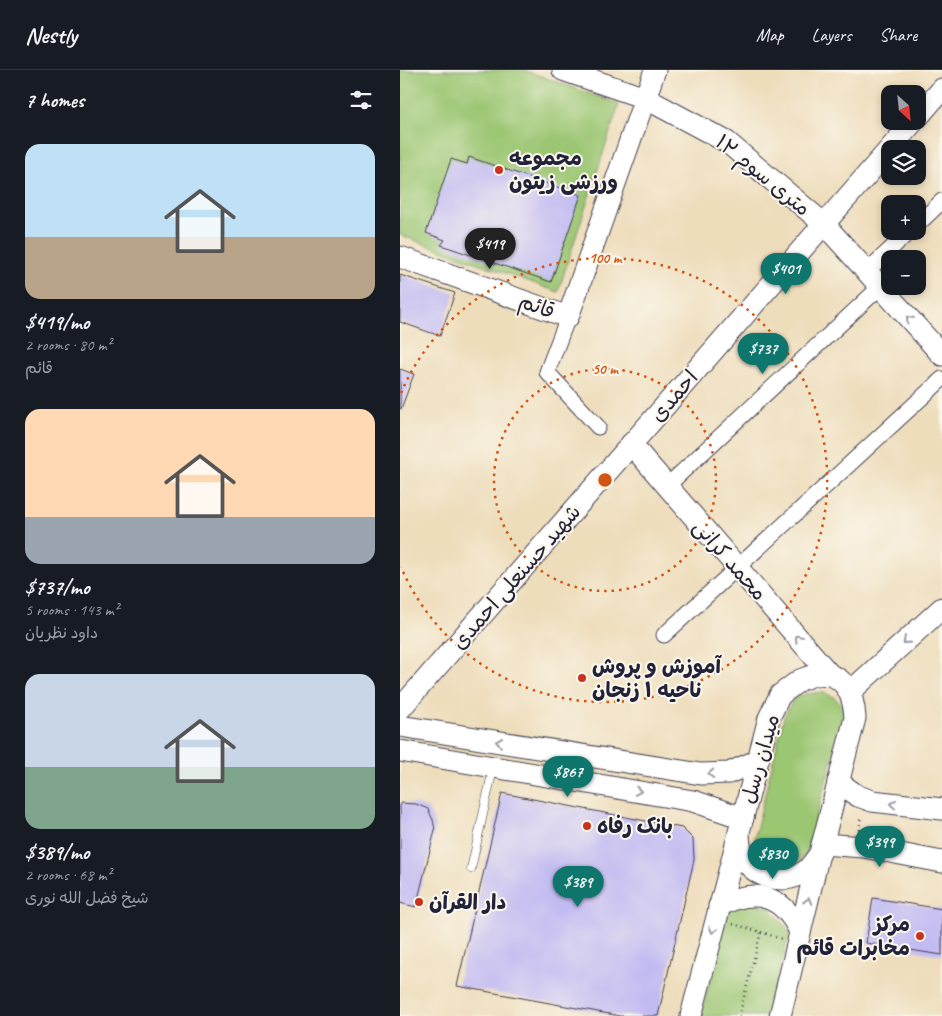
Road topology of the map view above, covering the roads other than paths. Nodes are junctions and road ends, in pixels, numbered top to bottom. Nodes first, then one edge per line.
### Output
1 (562, 70) edge
2 (655, 70) edge
3 (942, 89) edge
4 (646, 98) junction
5 (926, 108) edge
6 (906, 130) edge
7 (942, 201) edge
8 (926, 216) edge
9 (824, 224) junction
10 (903, 240) edge
11 (400, 257) edge
12 (873, 279) junction
13 (568, 317) junction
14 (942, 355) edge
15 (942, 379) edge
16 (598, 427) dead end
17 (631, 444) junction
18 (667, 486) junction
19 (737, 568) junction
20 (942, 608) edge
21 (664, 635) dead end
22 (830, 675) junction
23 (850, 692) junction
24 (400, 709) edge
25 (400, 726) edge
26 (400, 751) edge
27 (758, 760) junction
28 (494, 767) junction
29 (838, 782) junction
30 (942, 809) edge
31 (741, 825) junction
32 (821, 848) junction
33 (942, 862) edge
34 (471, 869) dead end
35 (718, 913) junction
36 (800, 932) junction
37 (691, 1016) edge
38 (780, 1016) edge

1 - 4 main road, ۱۲ متری سوم
2 - 4 main road, قائم
3 - 5 main road
4 - 9 main road, ۱۲ متری سوم
4 - 13 main road, قائم
6 - 9 main road, احمدی
7 - 8 street
9 - 12 main road, ۱۲ متری سوم
9 - 17 main road, احمدی
10 - 12 street
11 - 13 main road, قائم
14 -> 12 main road, ۱۲ متری سوم
12 - 18 street
13 - 16 street
15 - 19 street
17 - 18 main road, محمد کرانی
17 - 24 main road, شهید حسنعلی احمدی
18 - 19 main road, محمد کرانی
19 - 21 street
22 -> 19 main road, محمد کرانی
20 -> 23 main road
22 - 23 main road
22 - 27 main road, میدان رسل
23 - 29 main road, میدان رسل
27 -> 25 main road
26 - 28 main road
27 - 31 main road, میدان رسل
28 -> 31 main road
28 - 34 lane
30 -> 29 main road
29 - 32 main road, میدان رسل
31 - 32 main road, میدان رسل
31 - 35 main road
32 - 33 main road
36 -> 32 main road
35 - 36 main road
35 -> 37 main road
36 - 38 main road

